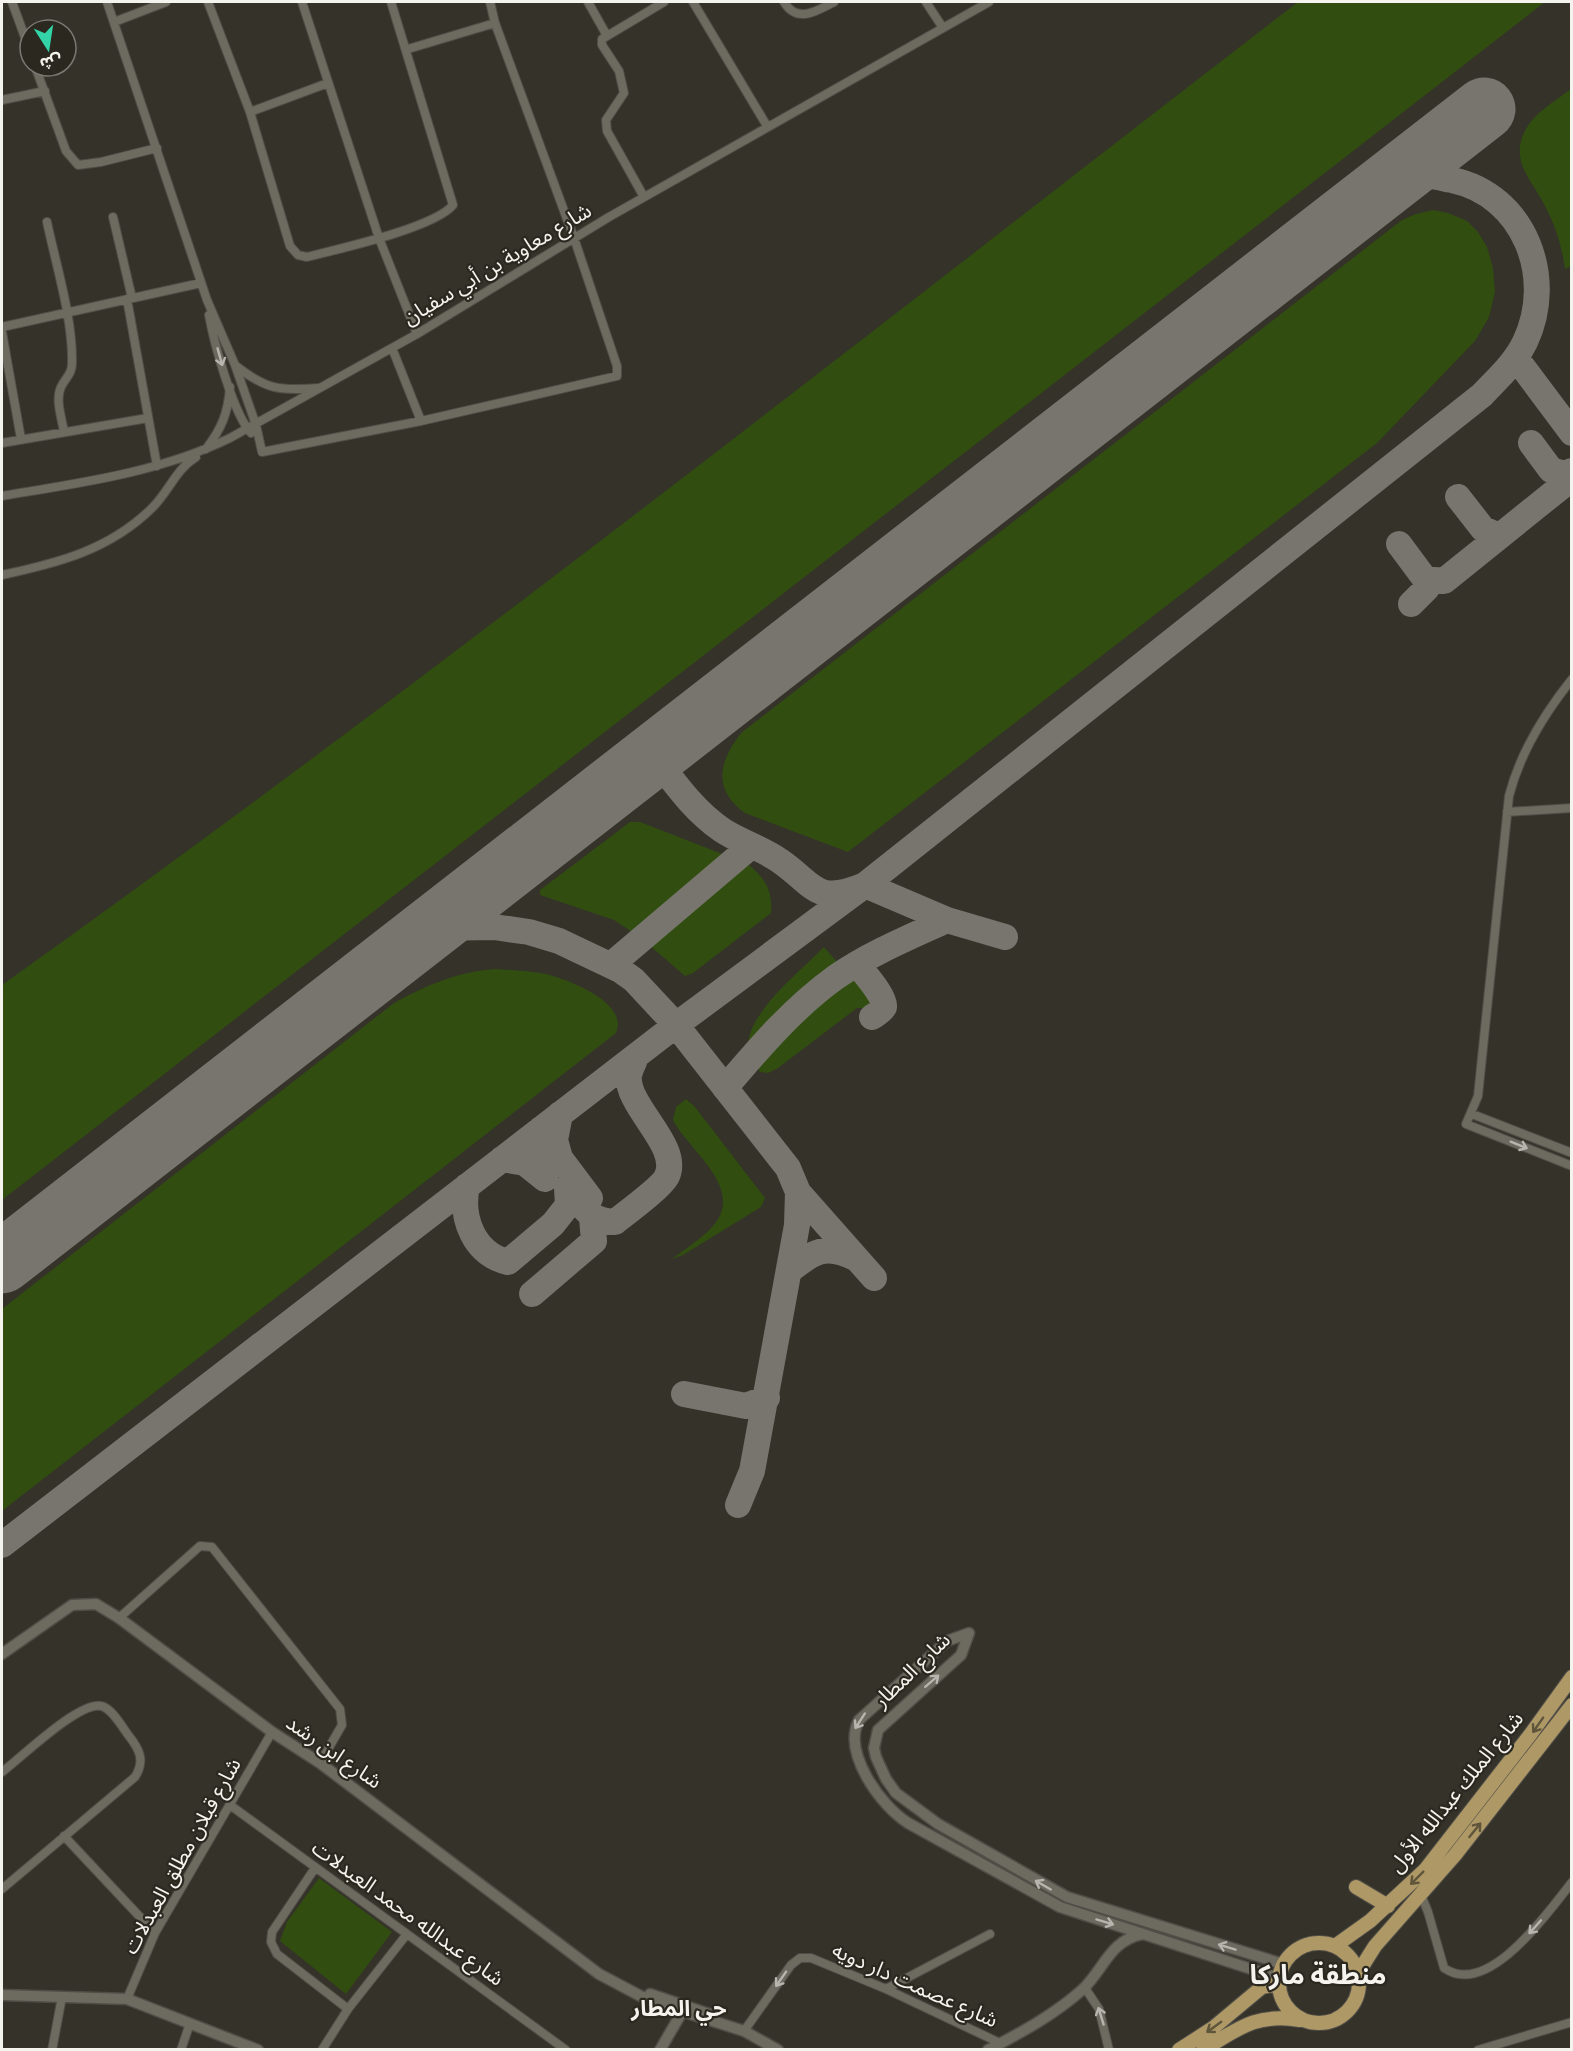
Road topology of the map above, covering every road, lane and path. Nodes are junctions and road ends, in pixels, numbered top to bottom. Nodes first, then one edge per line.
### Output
1 (12, 2) edge
2 (107, 2) edge
3 (166, 2) edge
4 (208, 2) edge
5 (302, 2) edge
6 (391, 2) edge
7 (490, 2) edge
8 (588, 2) edge
9 (664, 2) edge
10 (693, 2) edge
11 (784, 2) edge
12 (834, 2) edge
13 (926, 2) edge
14 (988, 2) edge
15 (18, 18) edge
16 (114, 22) junction
17 (495, 23) junction
18 (943, 28) junction
19 (606, 34) junction
20 (408, 50) junction
21 (40, 78) edge
22 (328, 83) junction
23 (45, 91) junction
24 (2, 100) edge
25 (250, 112) junction
26 (767, 126) junction
27 (158, 148) junction
28 (644, 197) junction
29 (113, 217) dead end
30 (47, 222) dead end
31 (379, 238) junction
32 (574, 238) junction
33 (201, 283) junction
34 (130, 298) junction
35 (207, 300) junction
36 (66, 313) junction
37 (2, 330) edge
38 (417, 334) junction
39 (392, 348) junction
40 (235, 365) junction
41 (230, 387) junction
42 (322, 387) junction
43 (148, 418) junction
44 (421, 421) junction
45 (252, 427) junction
46 (64, 432) junction
47 (21, 439) junction
48 (2, 442) edge
49 (204, 451) junction
50 (157, 466) junction
51 (2, 496) edge
52 (2, 575) edge
53 (1572, 679) edge
54 (1572, 808) edge
55 (1507, 812) junction
56 (1472, 1114) junction
57 (1572, 1153) edge
58 (1572, 1166) edge
59 (119, 1617) junction
60 (2, 1654) edge
61 (1572, 1677) edge
62 (1572, 1705) edge
63 (272, 1732) junction
64 (321, 1763) junction
65 (3, 1768) edge
66 (886, 1779) junction
67 (874, 1788) junction
68 (230, 1805) junction
69 (920, 1813) junction
70 (897, 1817) junction
71 (947, 1830) junction
72 (64, 1836) junction
73 (940, 1841) junction
74 (315, 1868) junction
75 (1572, 1882) edge
76 (1356, 1887) dead end
77 (2, 1889) edge
78 (1421, 1895) junction
79 (1388, 1906) junction
80 (1370, 1921) junction
81 (155, 1933) junction
82 (407, 1934) junction
83 (990, 1934) dead end
84 (1146, 1934) junction
85 (1335, 1946) junction
86 (1375, 1946) junction
87 (1283, 1964) junction
88 (1358, 1973) junction
89 (1279, 1981) junction
90 (1085, 1988) junction
91 (886, 1989) junction
92 (2, 1995) edge
93 (62, 1997) junction
94 (127, 1999) junction
95 (679, 2008) junction
96 (348, 2009) junction
97 (1305, 2020) junction
98 (1572, 2022) edge
99 (190, 2023) junction
100 (744, 2031) junction
101 (1000, 2043) junction
102 (52, 2049) edge
103 (181, 2049) edge
104 (258, 2049) edge
105 (322, 2049) edge
106 (566, 2049) edge
107 (660, 2049) edge
108 (778, 2049) edge
109 (988, 2049) edge
110 (1109, 2049) edge
111 (1179, 2049) edge
112 (1203, 2049) edge
113 (1478, 2049) edge

1 - 15 street
2 - 16 street
3 - 16 street
4 - 25 street
5 - 22 street
6 - 20 street
7 - 17 street
8 - 19 street
9 - 19 street
10 - 26 street
11 - 12 street
13 - 18 street
14 - 18 street, شارع معاوية بن أبي سفيان
16 - 27 street
17 - 20 street
17 - 32 street
18 - 26 street, شارع معاوية بن أبي سفيان
19 - 28 street
20 - 31 street
21 - 23 street
22 - 25 street
22 - 31 street
23 - 24 street
23 - 27 street
25 - 31 street
26 - 28 street, شارع معاوية بن أبي سفيان
27 - 33 street
28 - 32 street, شارع معاوية بن أبي سفيان
29 - 34 street
30 - 36 street
31 - 38 street
32 - 38 street, شارع معاوية بن أبي سفيان
32 - 44 street
33 - 34 street
33 - 35 street
34 - 36 street
34 - 43 street
35 - 40 street
35 -> 41 street
36 - 37 street
36 - 46 street
37 - 47 street
38 - 39 street, شارع معاوية بن أبي سفيان
39 - 42 street, شارع معاوية بن أبي سفيان
39 - 44 street
40 - 42 street
40 - 45 street
41 - 45 street
41 - 49 street
42 - 45 street, شارع معاوية بن أبي سفيان
43 - 46 street
43 - 50 street
44 - 45 street
45 - 49 street, شارع معاوية بن أبي سفيان
46 - 47 street
47 - 48 street
49 - 50 street, شارع معاوية بن أبي سفيان
49 - 52 street
50 - 51 street, شارع معاوية بن أبي سفيان
53 - 55 street
54 - 55 street
55 - 56 street
56 - 57 street
56 -> 58 street
59 - 60 street, شارع ابن رشد
59 - 63 street, شارع ابن رشد
59 - 64 street
61 -> 79 main road, شارع الملك عبدالله الأول
78 -> 62 main road, شارع الملك عبدالله الأول
63 - 64 street, شارع ابن رشد
63 - 68 street, شارع قبلان مطلق العبدلات
64 - 95 street, شارع ابن رشد
65 - 72 street
66 - 67 street
66 -> 67 street, شارع المطار
66 - 69 street, شارع المطار
67 - 70 street, شارع المطار
68 - 74 street, شارع عبدالله محمد العبدلات
68 - 81 street, شارع قبلان مطلق العبدلات
69 - 70 street
69 - 71 street, شارع المطار
70 - 73 street, شارع المطار
71 - 73 street
87 -> 71 street, شارع المطار
72 - 77 street
72 - 81 street
73 -> 84 street, شارع المطار
74 - 82 street, شارع عبدالله محمد العبدلات
74 - 96 street
75 -> 78 street
76 - 79 main road
78 - 86 main road, شارع الملك عبدالله الأول
79 - 80 main road, شارع الملك عبدالله الأول
80 - 85 main road, شارع الملك عبدالله الأول
80 - 86 main road
81 - 94 street, شارع قبلان مطلق العبدلات
82 - 96 street
82 - 106 street, شارع عبدالله محمد العبدلات
83 - 91 street
84 - 89 street, شارع المطار
84 - 90 street
85 - 87 main road
85 - 88 main road
86 - 88 main road, شارع الملك عبدالله الأول
87 - 89 main road
88 - 97 main road
89 - 97 main road
89 -> 111 main road
90 - 101 street
110 -> 90 street
91 -> 100 street, شارع عصمت دار دويه
91 - 101 street, شارع عصمت دار دويه
92 - 93 street
93 - 94 street
93 - 102 street
94 - 99 street
95 - 100 street, شارع ابن رشد
95 - 107 street
96 - 105 street
97 - 112 main road
98 - 113 street
99 - 103 street
99 - 104 street
100 - 108 street, شارع ابن رشد
101 - 109 street

